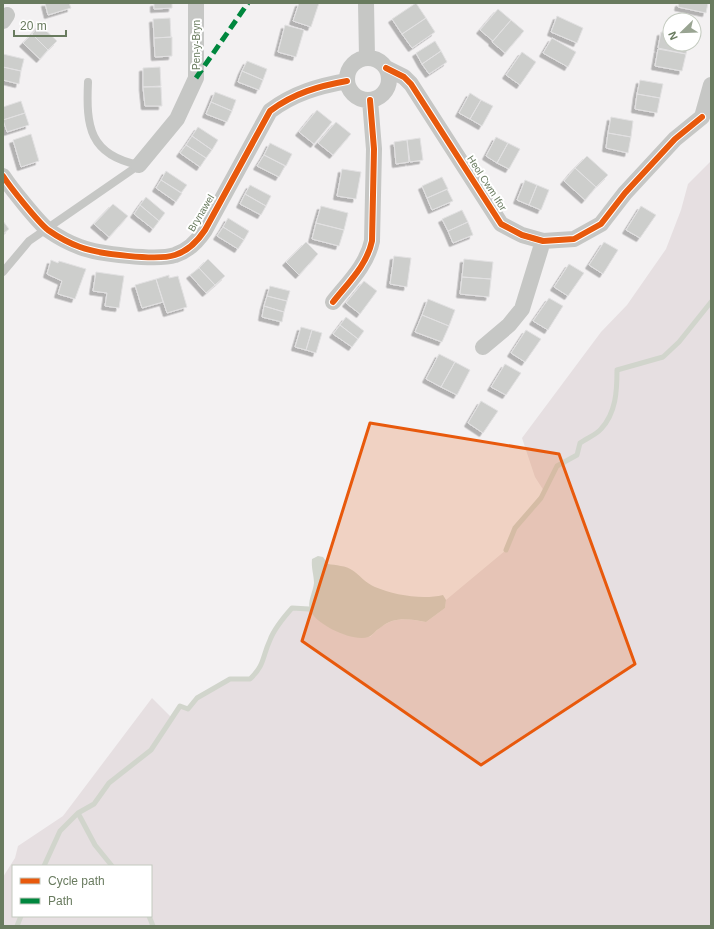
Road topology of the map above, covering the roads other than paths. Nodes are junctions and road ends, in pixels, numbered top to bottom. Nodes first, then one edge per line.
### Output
1 (196, 3) edge
2 (366, 3) edge
3 (367, 57) junction
4 (386, 68) junction
5 (348, 80) junction
6 (88, 82) dead end
7 (711, 85) edge
8 (385, 92) junction
9 (370, 100) junction
10 (420, 100) junction
11 (706, 119) edge
12 (139, 165) junction
13 (3, 176) edge
14 (46, 229) junction
15 (543, 241) junction
16 (3, 272) edge
17 (333, 302) dead end
18 (483, 347) dead end

1 - 12 street, Pen-y-Bryn
2 - 3 street
3 - 4 street
3 - 5 street
4 - 8 street
4 - 10 street, Heol Cwm Ifor
5 - 9 street
5 - 14 street, Brynawel
6 - 12 lane
7 - 11 street
8 - 9 street
8 - 10 street
9 - 17 street
10 - 15 street, Heol Cwm Ifor
11 - 15 street, Heol Cwm Ifor
12 - 14 lane
13 - 14 street, Brynawel
14 - 16 lane
15 - 18 street

